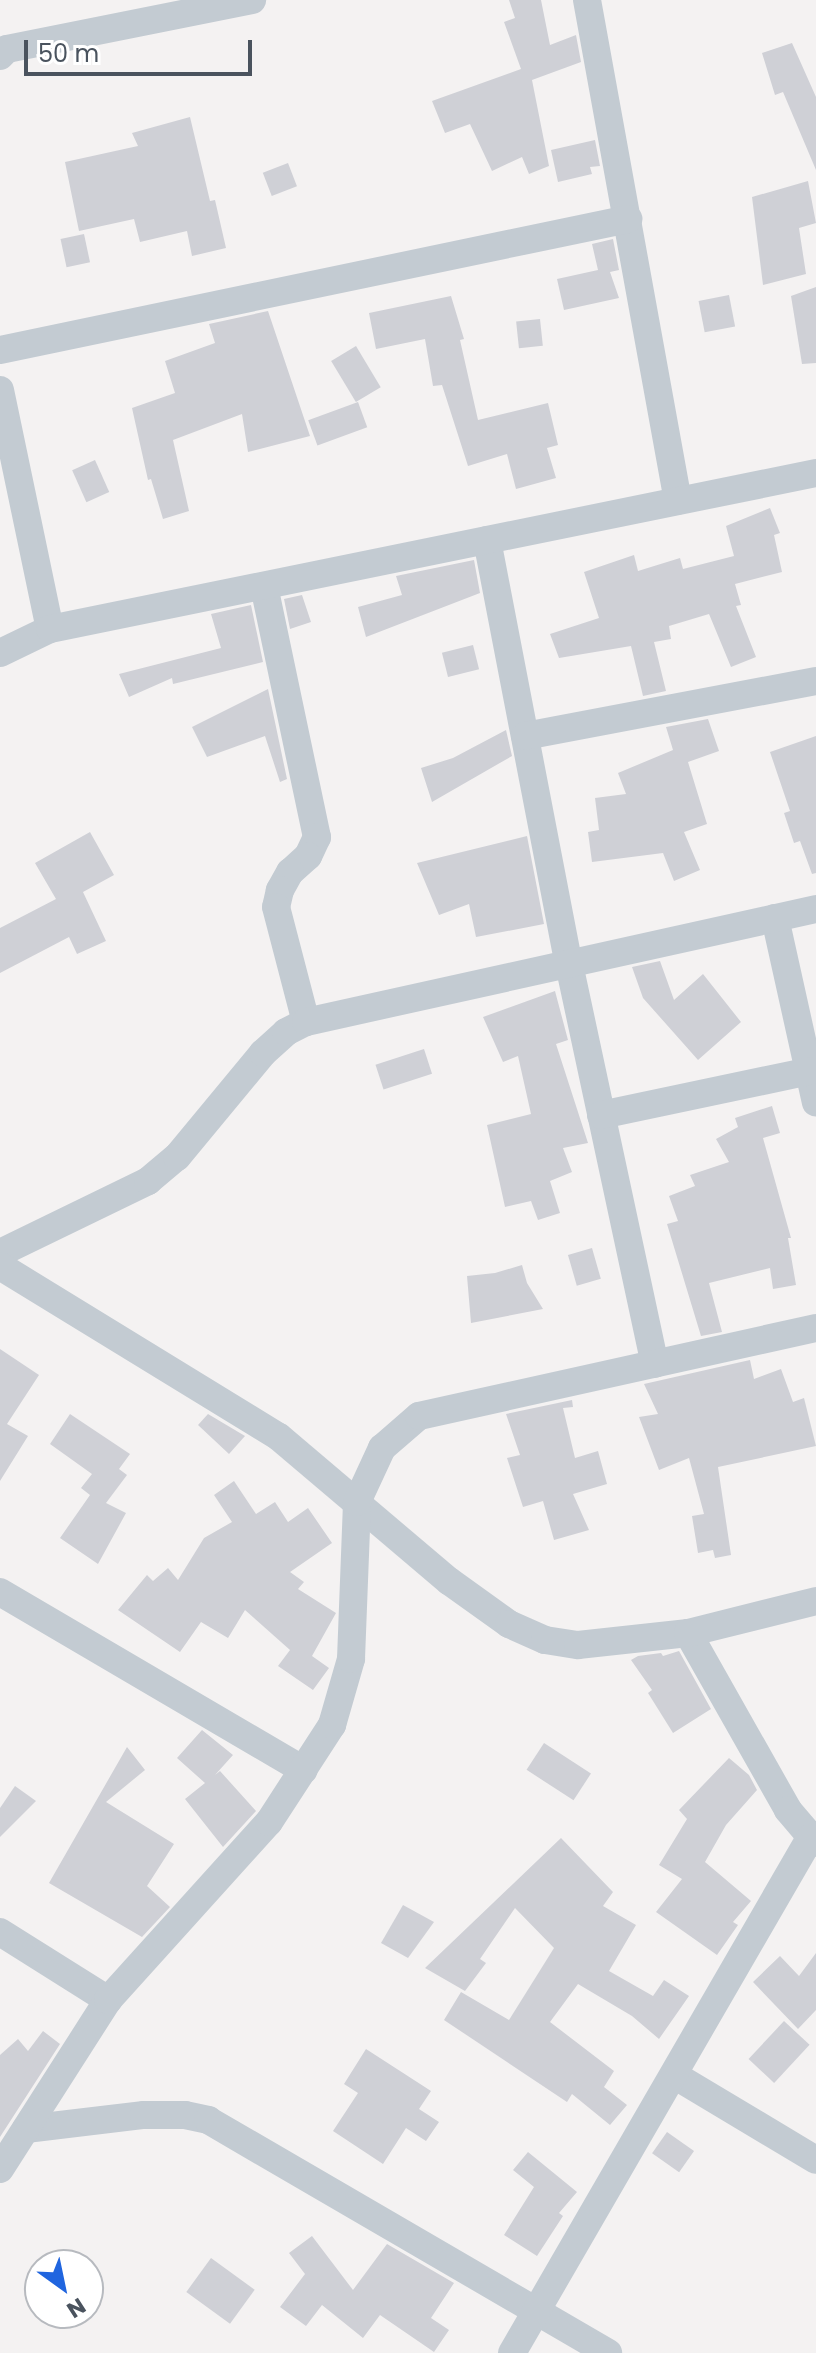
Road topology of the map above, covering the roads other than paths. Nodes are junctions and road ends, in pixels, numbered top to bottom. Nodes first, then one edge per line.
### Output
1 (252, 0) edge
2 (587, 0) edge
3 (0, 56) edge
4 (628, 219) junction
5 (0, 350) edge
6 (0, 390) edge
7 (816, 473) edge
8 (678, 501) junction
9 (487, 540) junction
10 (264, 586) junction
11 (50, 629) junction
12 (0, 653) edge
13 (816, 681) edge
14 (525, 736) junction
15 (816, 909) edge
16 (775, 918) junction
17 (569, 964) junction
18 (306, 1022) junction
19 (809, 1071) junction
20 (816, 1103) edge
21 (601, 1115) junction
22 (0, 1253) edge
23 (0, 1266) edge
24 (816, 1328) edge
25 (655, 1364) junction
26 (357, 1502) junction
27 (0, 1592) edge
28 (816, 1601) edge
29 (688, 1633) junction
30 (304, 1770) junction
31 (813, 1841) edge
32 (0, 1932) edge
33 (108, 2000) junction
34 (674, 2075) junction
35 (26, 2129) junction
36 (816, 2160) edge
37 (0, 2169) edge
38 (538, 2311) junction
39 (512, 2353) edge
40 (608, 2353) edge

1 - 3 street
2 - 4 street
4 - 5 street
4 - 8 street
6 - 11 street
7 - 8 street
8 - 9 street
9 - 10 street
9 - 14 street
10 - 11 street
10 - 18 street
11 - 12 street
13 - 14 street
14 - 17 street
15 - 16 street
16 - 17 street
16 - 19 street
17 - 18 street
17 - 21 street
18 - 22 street
19 - 20 street
19 - 21 street
21 - 25 street
23 - 26 street
24 - 25 street
25 - 26 street
26 - 29 street
26 - 30 street
27 - 30 street
28 - 29 street
29 - 31 street
30 - 33 street
31 - 34 street
32 - 33 street
33 - 35 street
34 - 36 street
34 - 38 street
35 - 37 street
35 - 38 street
38 - 39 street
38 - 40 street

